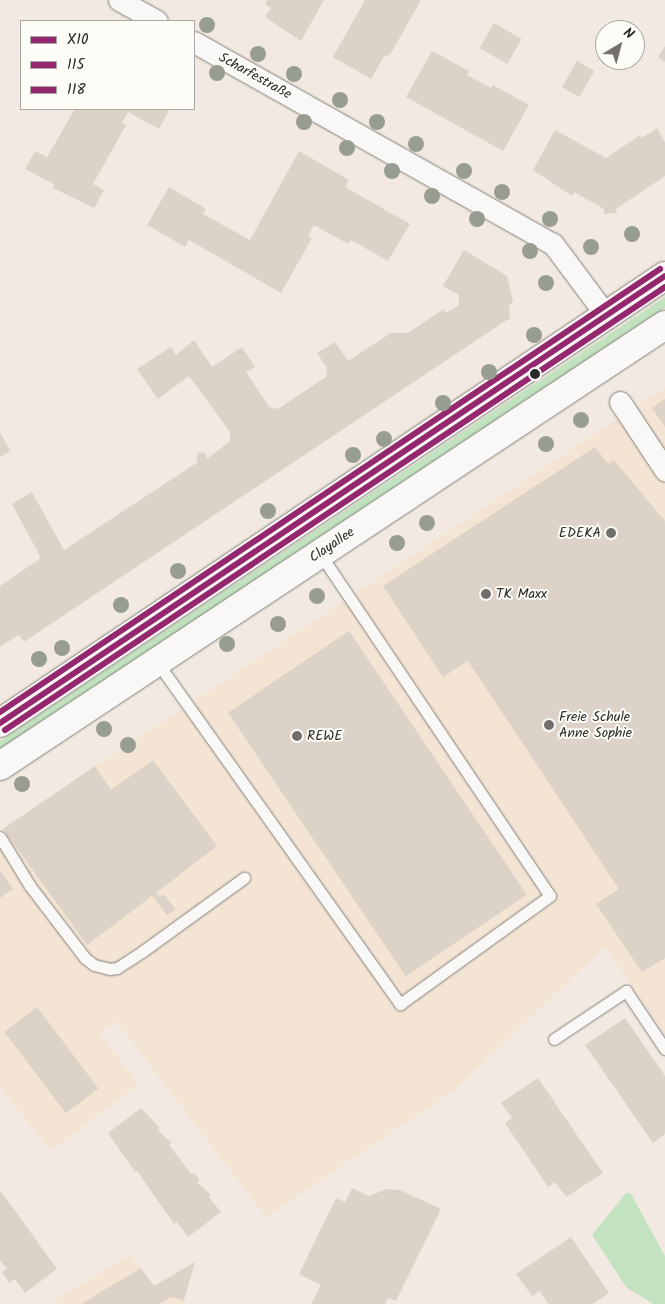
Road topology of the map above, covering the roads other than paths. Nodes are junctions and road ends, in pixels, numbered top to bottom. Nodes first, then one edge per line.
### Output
1 (119, 0) edge
2 (155, 20) edge
3 (195, 43) edge
4 (665, 276) edge
5 (606, 315) junction
6 (665, 325) edge
7 (620, 402) dead end
8 (665, 470) edge
9 (320, 554) junction
10 (157, 662) junction
11 (0, 723) edge
12 (0, 766) edge
13 (0, 837) edge
14 (244, 878) dead end
15 (554, 1039) dead end
16 (665, 1048) edge

1 - 2 street
3 - 5 street, Scharfestraße
4 - 5 main road
5 - 11 main road
6 - 9 main road, Clayallee
7 - 8 street
9 - 10 main road, Clayallee
9 - 10 lane
10 - 12 main road, Clayallee
13 - 14 lane
15 - 16 lane

